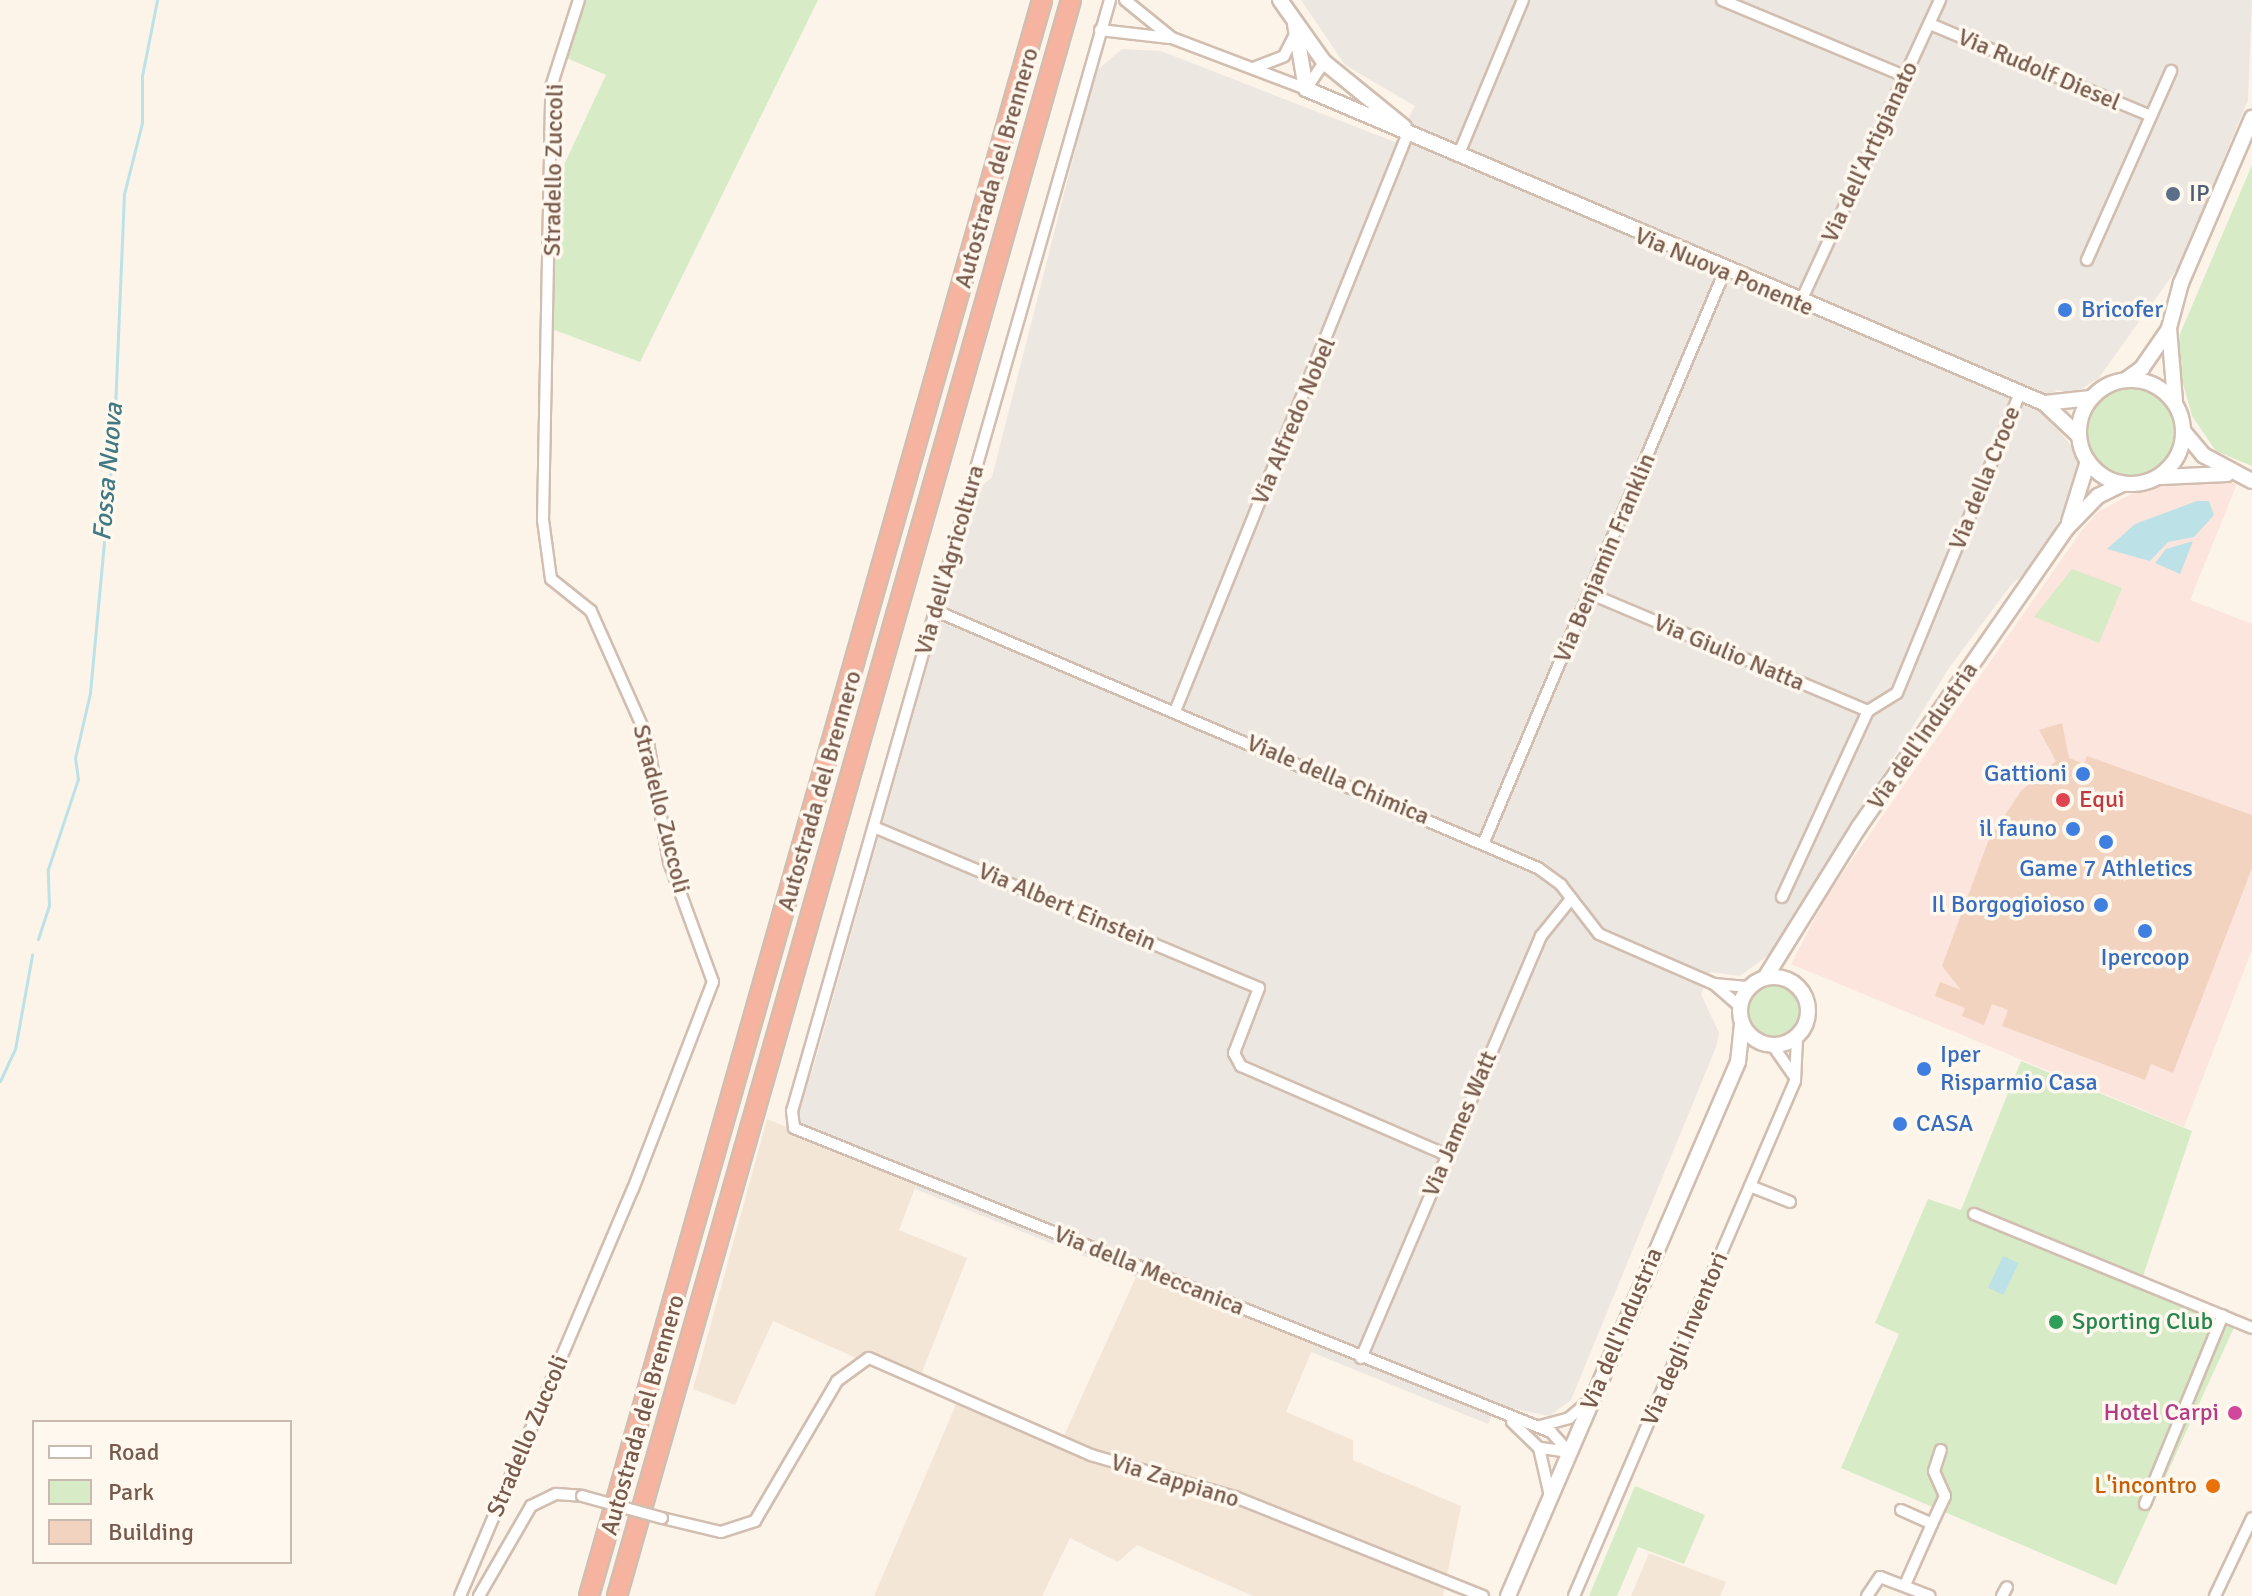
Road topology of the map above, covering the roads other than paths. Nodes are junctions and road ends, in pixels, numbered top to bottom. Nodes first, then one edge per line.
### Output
1 (579, 0) edge
2 (1042, 0) edge
3 (1071, 0) edge
4 (1110, 0) edge
5 (1125, 0) edge
6 (1280, 0) edge
7 (1523, 0) edge
8 (1722, 0) edge
9 (1940, 0) edge
10 (1295, 24) junction
11 (1930, 24) junction
12 (1100, 30) junction
13 (1172, 38) junction
14 (1324, 62) junction
15 (1254, 68) junction
16 (2171, 71) dead end
17 (1905, 76) junction
18 (1306, 89) junction
19 (1354, 89) junction
20 (1350, 108) junction
21 (2149, 115) junction
22 (2252, 118) edge
23 (1408, 133) junction
24 (1458, 156) junction
25 (2087, 260) dead end
26 (1724, 273) junction
27 (1800, 304) junction
28 (2169, 328) junction
29 (2124, 380) junction
30 (2020, 393) junction
31 (2092, 398) junction
32 (2044, 403) junction
33 (2177, 406) junction
34 (2184, 432) junction
35 (2079, 436) junction
36 (2088, 461) junction
37 (2236, 475) junction
38 (2156, 478) junction
39 (2252, 481) edge
40 (2123, 484) junction
41 (2067, 528) junction
42 (1591, 594) junction
43 (936, 611) junction
44 (1176, 709) junction
45 (1868, 711) junction
46 (874, 827) junction
47 (1484, 842) junction
48 (1782, 897) dead end
49 (1571, 899) junction
50 (1787, 949) junction
51 (1765, 978) junction
52 (1792, 982) junction
53 (1714, 984) junction
54 (1750, 987) junction
55 (1740, 1007) junction
56 (1742, 1024) junction
57 (1797, 1038) junction
58 (1770, 1046) junction
59 (1738, 1062) junction
60 (1795, 1081) junction
61 (793, 1120) joint
62 (1447, 1155) junction
63 (1750, 1186) junction
64 (1790, 1202) dead end
65 (1974, 1214) dead end
66 (2223, 1315) junction
67 (2252, 1328) edge
68 (1361, 1358) junction
69 (1592, 1397) junction
70 (1510, 1420) junction
71 (1539, 1448) junction
72 (1941, 1450) dead end
73 (1569, 1452) junction
74 (1550, 1499) junction
75 (2145, 1504) dead end
76 (1901, 1510) dead end
77 (2252, 1518) edge
78 (1932, 1524) junction
79 (1905, 1585) junction
80 (460, 1596) edge
81 (479, 1596) edge
82 (589, 1596) edge
83 (617, 1596) edge
84 (1483, 1596) edge
85 (1508, 1596) edge
86 (1574, 1596) edge
87 (1867, 1596) edge
88 (1930, 1596) edge
89 (2215, 1596) edge

1 - 80 street, Stradello Zuccoli
2 - 82 highway, Autostrada del Brennero
3 - 83 highway, Autostrada del Brennero
4 - 12 street, Via dell'Agricoltura
5 - 13 street
6 - 10 street, Via Nuova Ponente
7 - 24 street
8 - 17 street
9 - 11 street, Via dell'Artigianato
10 - 14 street, Via Nuova Ponente
10 - 15 street
10 - 18 street
11 - 17 street, Via dell'Artigianato
11 - 21 street, Via Rudolf Diesel
12 - 13 street
12 - 43 street, Via dell'Agricoltura
13 - 15 street, Via Nuova Ponente
14 - 18 street
14 - 19 street, Via Nuova Ponente
15 - 18 street, Via Nuova Ponente
16 - 21 street, Via Rudolf Diesel
17 - 27 street, Via dell'Artigianato
18 - 20 street, Via Nuova Ponente
19 - 20 street
19 - 23 street, Via Nuova Ponente
20 - 23 street, Via Nuova Ponente
21 - 25 street, Via Rudolf Diesel
22 - 28 street
23 - 24 street, Via Nuova Ponente
23 - 44 street, Via Alfredo Nobel
24 - 26 street, Via Nuova Ponente
26 - 27 street, Via Nuova Ponente
26 - 42 street, Via Benjamin Franklin
27 - 30 street, Via Nuova Ponente
28 - 29 street
28 - 33 street
29 - 31 street
29 - 33 street
30 - 32 street, Via Nuova Ponente
30 - 45 street, Via della Croce
31 - 32 street, Via Nuova Ponente
31 - 35 street
32 - 35 street, Via Nuova Ponente
33 - 34 street
34 - 37 street
34 - 38 street
35 - 36 street
36 - 40 street
36 - 41 street, Via dell'Industria
37 - 38 street
37 - 39 street
38 - 40 street
40 - 41 street, Via dell'Industria
41 - 50 street, Via dell'Industria
42 - 45 street, Via Giulio Natta
42 - 47 street, Via Benjamin Franklin
43 - 44 street, Viale della Chimica
43 - 46 street, Via dell'Agricoltura
44 - 47 street, Viale della Chimica
45 - 48 street
46 - 61 street, Via dell'Agricoltura
46 - 62 street, Via Albert Einstein
47 - 49 street, Viale della Chimica
49 - 53 street, Viale della Chimica
49 - 62 street, Via James Watt
50 - 51 street, Via dell'Industria
50 - 52 street
51 - 52 street
51 - 54 street
52 - 57 street
53 - 54 street, Viale della Chimica
53 - 55 street, Viale della Chimica
54 - 55 street
55 - 56 street
56 - 58 street
56 - 59 street, Via dell'Industria
57 - 58 street
57 - 60 street, Via degli Inventori
58 - 59 street
58 - 60 street
59 - 69 street, Via dell'Industria
60 - 63 street, Via degli Inventori
61 - 68 street, Via della Meccanica
62 - 68 street, Via James Watt
63 - 64 street
63 - 86 street, Via degli Inventori
65 - 66 street
66 - 67 street
66 - 75 street
68 - 70 street, Via della Meccanica
69 - 70 street, Via della Meccanica
69 - 73 street, Via dell'Industria
70 - 71 street, Via della Meccanica
70 - 73 street, Via della Meccanica
71 - 73 street
71 - 74 street
72 - 78 street
73 - 74 street, Via dell'Industria
74 - 85 street, Via dell'Industria
76 - 78 street
77 - 89 street
78 - 79 street
79 - 87 street
79 - 88 street
81 - 84 street, Via Zappiano, bridge

